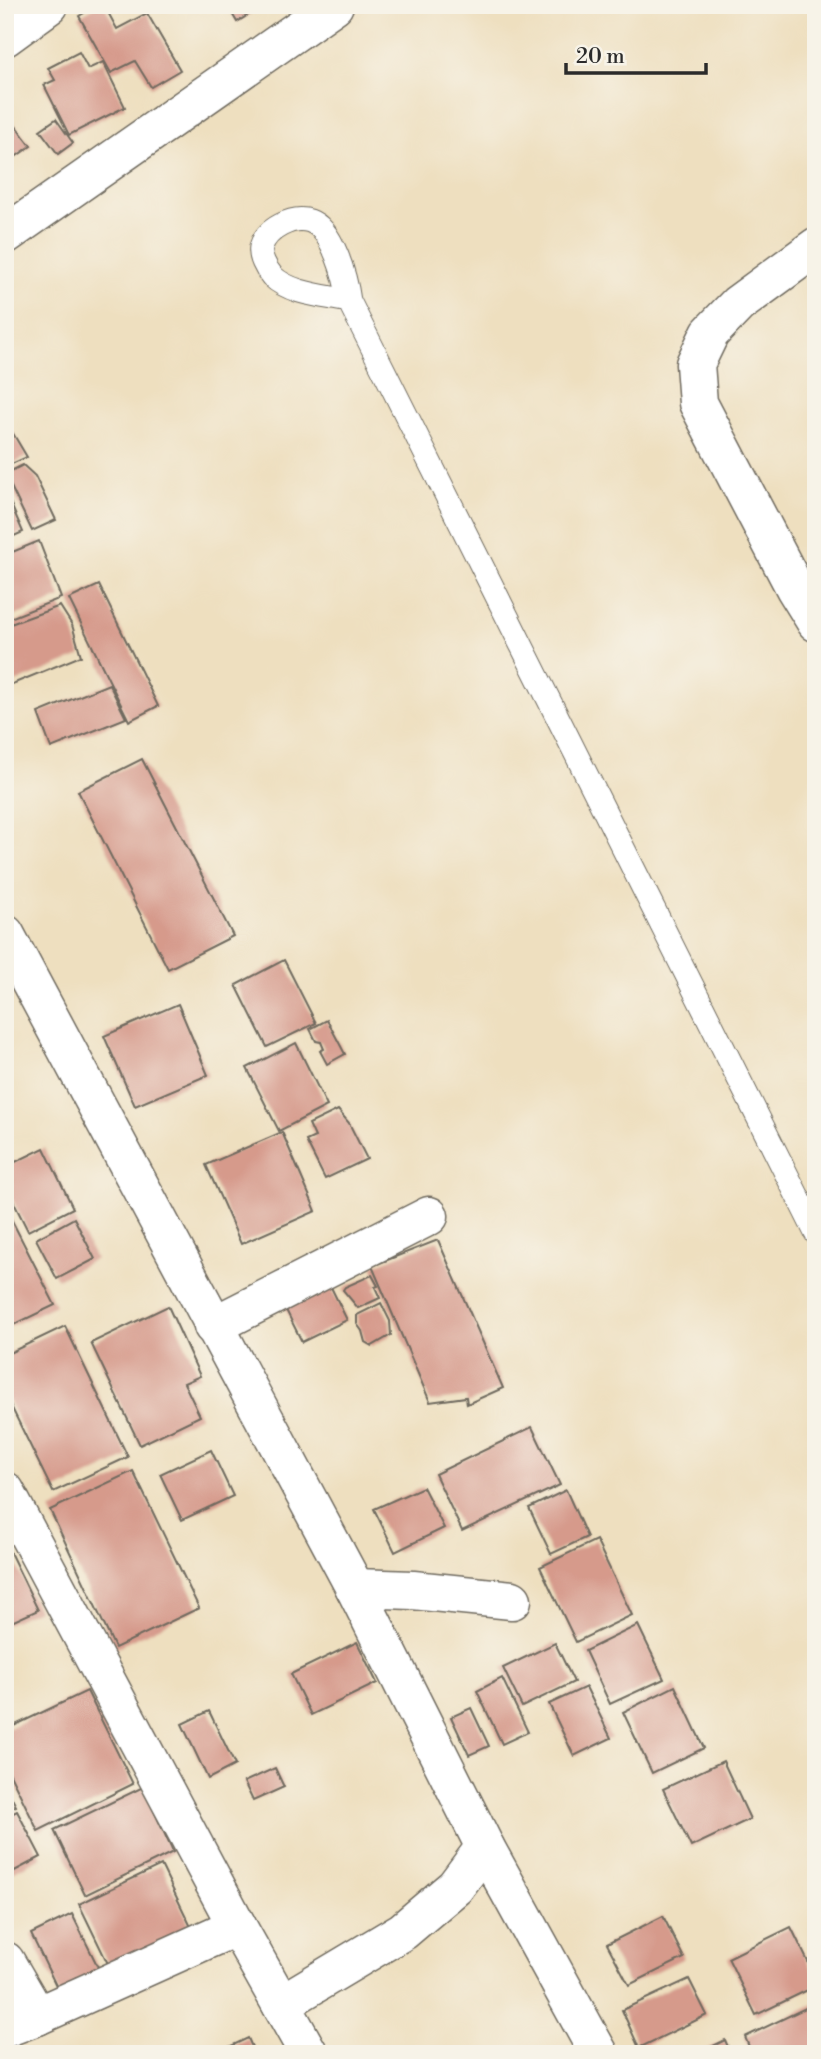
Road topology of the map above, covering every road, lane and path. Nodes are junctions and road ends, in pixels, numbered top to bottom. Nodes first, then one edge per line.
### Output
1 (334, 5) edge
2 (5, 235) edge
3 (816, 247) edge
4 (349, 301) dead end
5 (805, 593) edge
6 (816, 622) edge
7 (5, 934) edge
8 (429, 1216) dead end
9 (816, 1233) edge
10 (213, 1326) junction
11 (5, 1491) edge
12 (355, 1588) junction
13 (512, 1600) dead end
14 (485, 1847) junction
15 (237, 1926) junction
16 (5, 1961) edge
17 (281, 2004) junction
18 (21, 2022) edge
19 (309, 2054) edge
20 (599, 2054) edge

1 - 2 street
3 - 5 street
4 - 9 lane
5 - 6 street
7 - 10 street
8 - 10 street
10 - 12 street
11 - 15 street
12 - 13 street
12 - 14 street
14 - 17 street
14 - 20 street
15 - 17 street
15 - 18 street
16 - 18 street
17 - 19 street

